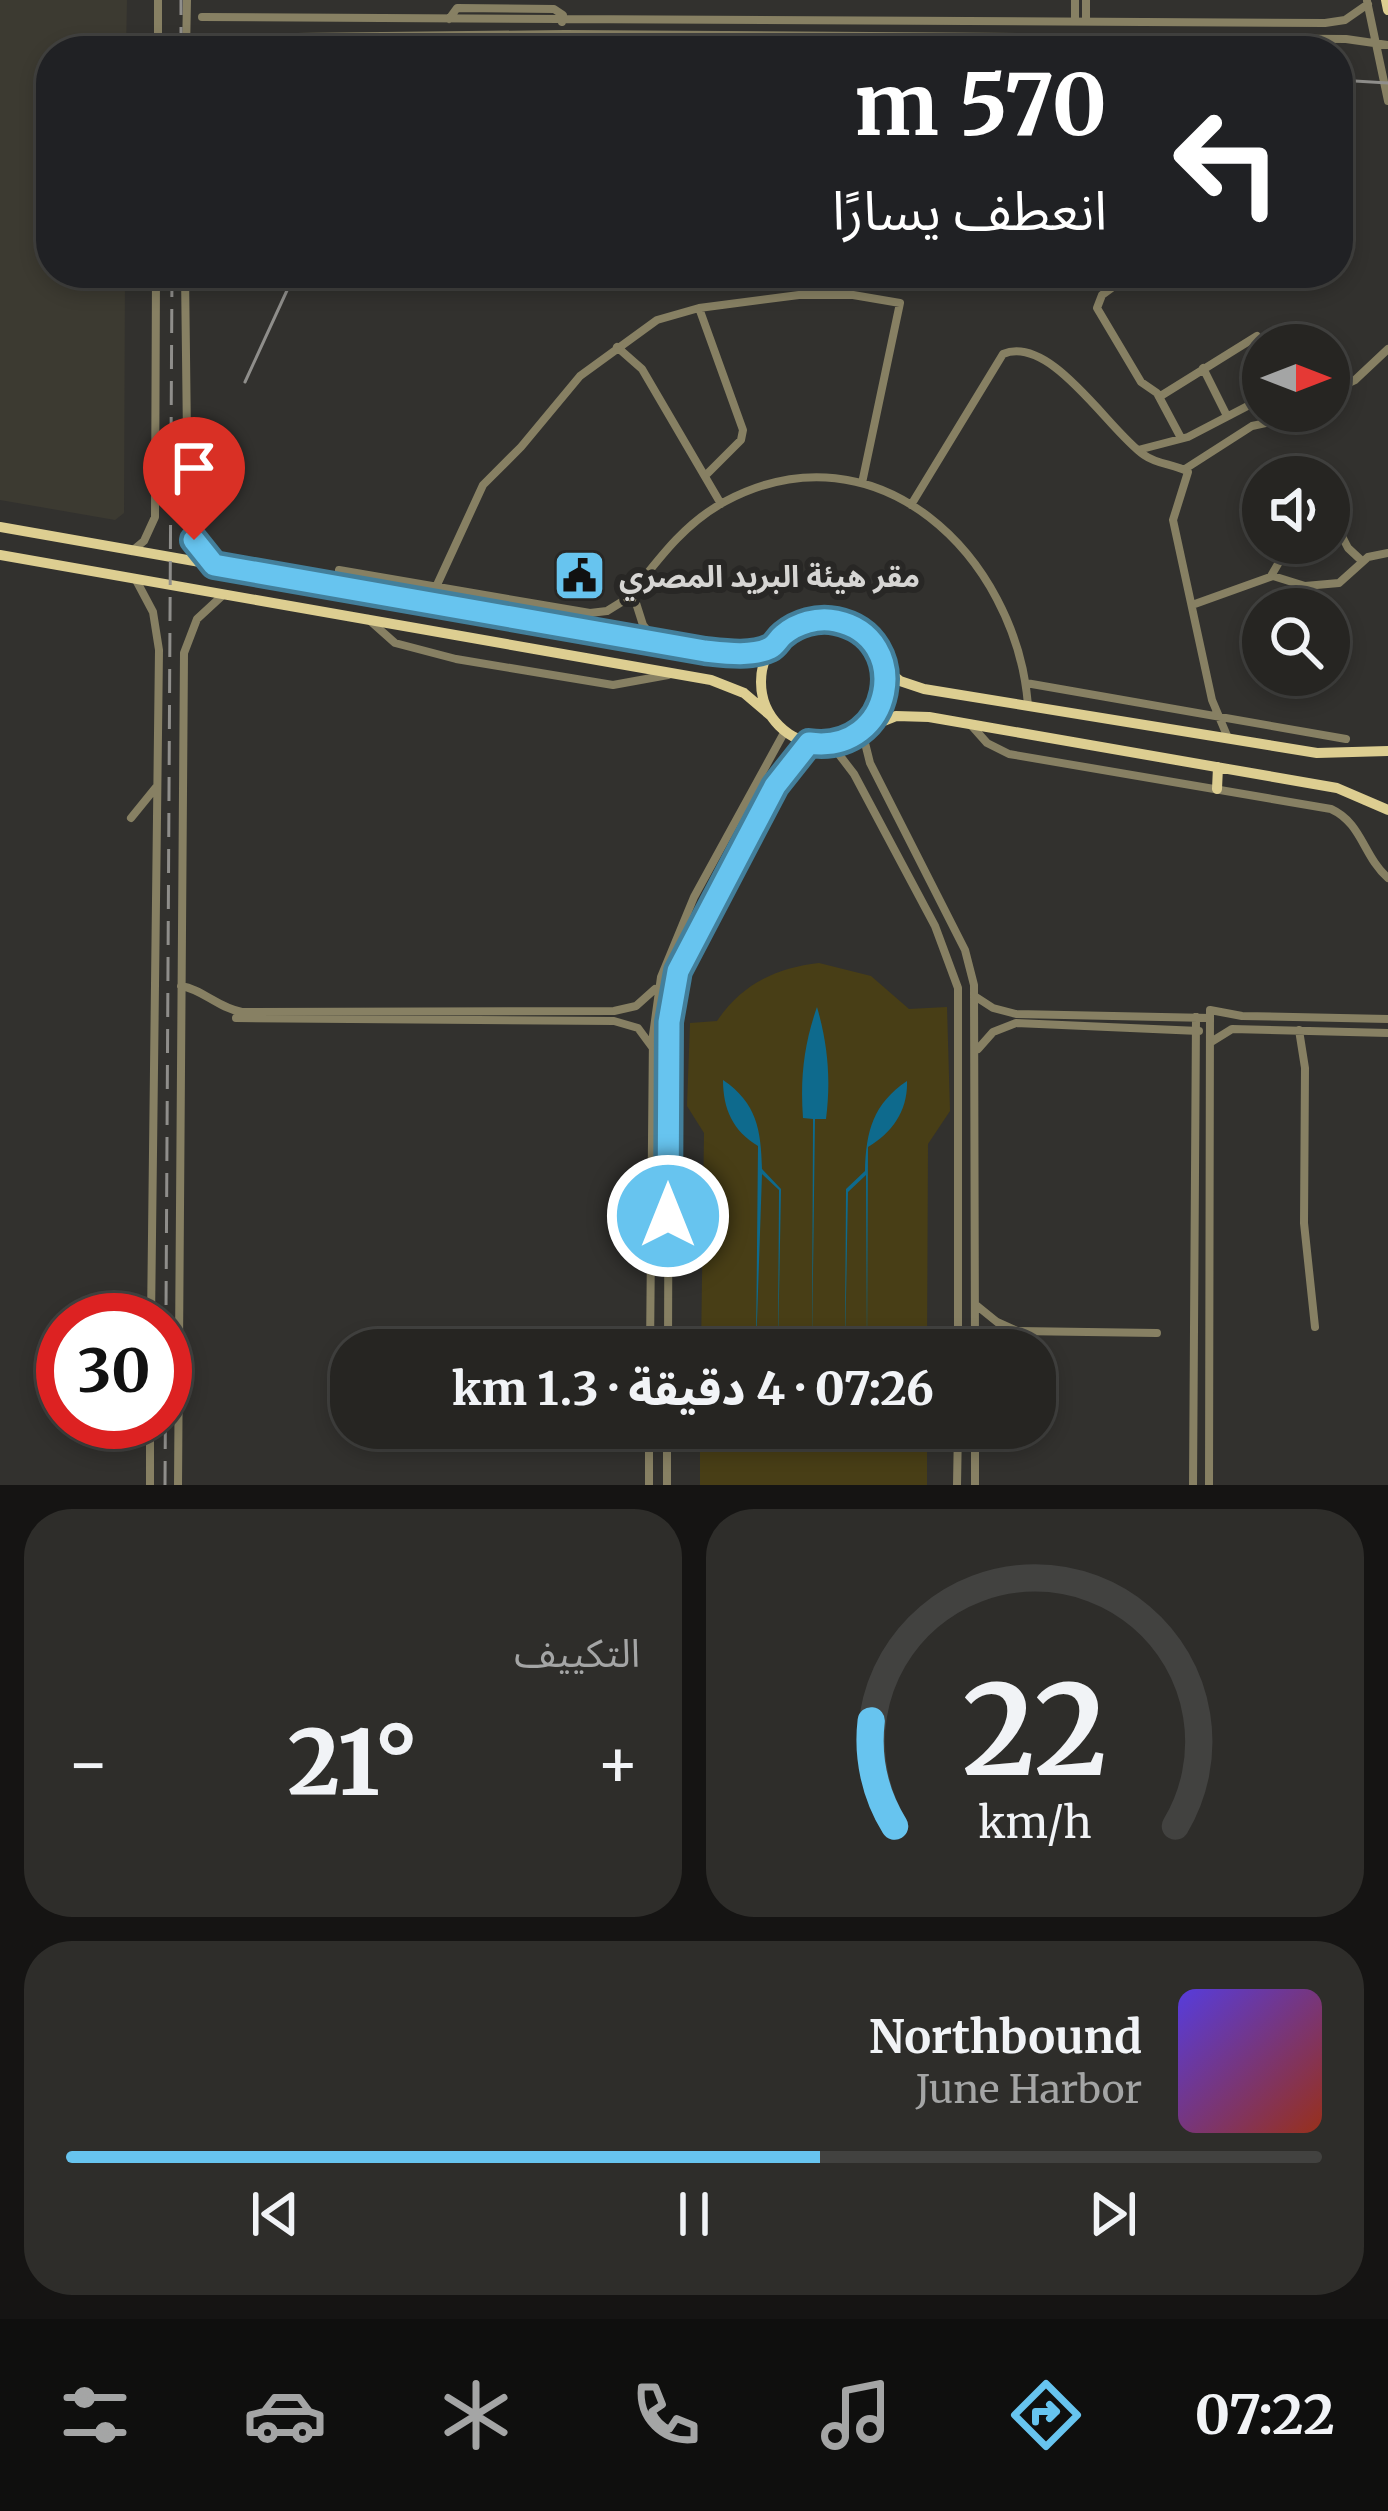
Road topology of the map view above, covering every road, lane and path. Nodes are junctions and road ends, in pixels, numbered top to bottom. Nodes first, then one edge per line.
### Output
1 (158, 0) edge
2 (187, 0) edge
3 (1075, 0) edge
4 (1086, 0) edge
5 (1386, 0) edge
6 (1368, 2) edge
7 (474, 4) edge
8 (486, 4) edge
9 (1388, 10) edge
10 (202, 17) dead end
11 (411, 19) junction
12 (448, 19) junction
13 (565, 19) junction
14 (1000, 20) junction
15 (1075, 20) junction
16 (1086, 20) junction
17 (411, 34) junction
18 (565, 34) junction
19 (158, 36) edge
20 (186, 36) edge
21 (306, 36) edge
22 (1000, 36) joint
23 (1353, 42) edge
24 (1376, 42) junction
25 (1388, 45) edge
26 (1388, 101) edge
27 (156, 288) edge
28 (184, 288) edge
29 (1112, 288) edge
30 (699, 308) junction
31 (1242, 345) edge
32 (617, 347) junction
33 (1388, 349) edge
34 (1203, 368) junction
35 (1350, 381) edge
36 (1159, 397) junction
37 (1242, 408) edge
38 (1227, 416) junction
39 (1243, 432) edge
40 (1181, 438) junction
41 (1138, 450) junction
42 (1185, 469) junction
43 (705, 476) junction
44 (862, 483) junction
45 (721, 503) junction
46 (911, 505) junction
47 (0, 527) edge
48 (132, 550) junction
49 (1350, 550) edge
50 (1388, 553) edge
51 (0, 555) edge
52 (1362, 561) junction
53 (1278, 564) edge
54 (214, 565) junction
55 (339, 570) joint
56 (1270, 577) junction
57 (136, 579) junction
58 (336, 586) junction
59 (436, 587) junction
60 (224, 594) junction
61 (628, 598) junction
62 (1192, 605) junction
63 (367, 618) junction
64 (658, 642) junction
65 (772, 647) junction
66 (884, 668) junction
67 (676, 673) junction
68 (1026, 683) junction
69 (1028, 706) junction
70 (771, 716) junction
71 (1219, 719) junction
72 (970, 724) junction
73 (864, 729) junction
74 (785, 731) junction
75 (1228, 739) junction
76 (1346, 739) dead end
77 (809, 743) junction
78 (830, 744) junction
79 (1388, 752) edge
80 (1218, 766) junction
81 (158, 785) junction
82 (1217, 789) junction
83 (1388, 810) edge
84 (131, 818) dead end
85 (1388, 878) edge
86 (661, 976) junction
87 (181, 986) junction
88 (976, 997) junction
89 (1210, 1014) junction
90 (418, 1015) junction
91 (435, 1015) junction
92 (1196, 1017) junction
93 (236, 1018) dead end
94 (1388, 1019) edge
95 (1196, 1030) junction
96 (1299, 1030) junction
97 (1210, 1031) junction
98 (1388, 1033) edge
99 (1210, 1043) junction
100 (977, 1050) junction
101 (654, 1054) junction
102 (151, 1293) edge
103 (976, 1305) junction
104 (1315, 1327) dead end
105 (650, 1329) edge
106 (668, 1329) edge
107 (958, 1329) edge
108 (975, 1329) edge
109 (1013, 1329) edge
110 (1056, 1332) edge
111 (1157, 1334) dead end
112 (150, 1449) edge
113 (649, 1449) edge
114 (668, 1449) edge
115 (958, 1449) edge
116 (975, 1449) edge
117 (150, 1485) edge
118 (178, 1485) edge
119 (649, 1485) edge
120 (667, 1485) edge
121 (957, 1485) edge
122 (975, 1485) edge
123 (1193, 1485) edge
124 (1209, 1485) edge

1 - 19 street
2 - 20 street
3 - 15 street
4 - 16 street
5 - 9 main road
6 - 16 street
6 - 24 street
7 - 8 street
7 - 12 street
8 - 13 street
10 - 11 street
11 - 12 street
11 - 17 street
12 - 13 street
13 - 14 street
13 - 18 street
14 - 15 street
14 - 22 street
15 - 16 street
17 - 18 street
17 - 21 street
18 - 22 street
23 - 24 street
24 - 25 street
24 - 26 street
27 - 48 street
28 - 54 street
29 - 36 street
30 - 32 street
30 - 43 street
30 - 44 street
31 - 34 street
32 - 43 street
32 - 59 street
33 - 35 street
34 - 36 street
34 - 38 street
36 - 40 street
37 - 38 street
38 - 40 street
39 - 42 street
40 - 41 street
41 - 42 street
41 - 46 street
42 - 62 street
43 - 45 street
44 - 45 street
44 - 46 street
45 - 61 street
46 - 68 street
47 - 48 main road
48 - 54 main road
49 - 52 street
50 - 52 street
51 - 57 main road
52 - 56 street
53 - 56 street
54 - 58 main road
55 - 58 main road
55 - 59 street
56 - 62 street
57 - 60 main road
57 - 81 street
58 - 64 main road
59 - 61 street
60 - 63 main road
60 - 87 street
61 - 64 street
62 - 71 street
63 - 67 main road
63 - 67 street
64 - 65 main road
65 - 66 main road
65 - 70 main road
66 - 69 main road
66 - 73 main road
67 - 70 main road
68 - 69 street
68 - 71 street
69 - 75 main road
70 - 74 main road
71 - 75 street
71 - 76 street
72 - 73 main road
72 - 80 main road
72 - 82 street
73 - 78 main road
73 - 88 street
74 - 77 main road
74 - 86 street
75 - 79 main road
77 - 78 main road
77 - 106 street
78 - 107 street
80 - 82 main road
80 - 83 main road
81 - 84 street
81 - 102 street
82 - 85 street
86 - 91 street
86 - 101 street
87 - 90 street
87 - 118 street
88 - 92 street
88 - 100 street
89 - 92 street
89 - 94 street
89 - 97 street
90 - 91 street
90 - 93 street
91 - 101 street
92 - 95 street
95 - 97 street
95 - 100 street
95 - 123 street
96 - 98 street
96 - 99 street
96 - 104 street
97 - 99 street
99 - 124 street
100 - 103 street
101 - 105 street
103 - 108 street
103 - 109 street
110 - 111 street
112 - 117 street
113 - 119 street
114 - 120 street
115 - 121 street
116 - 122 street

